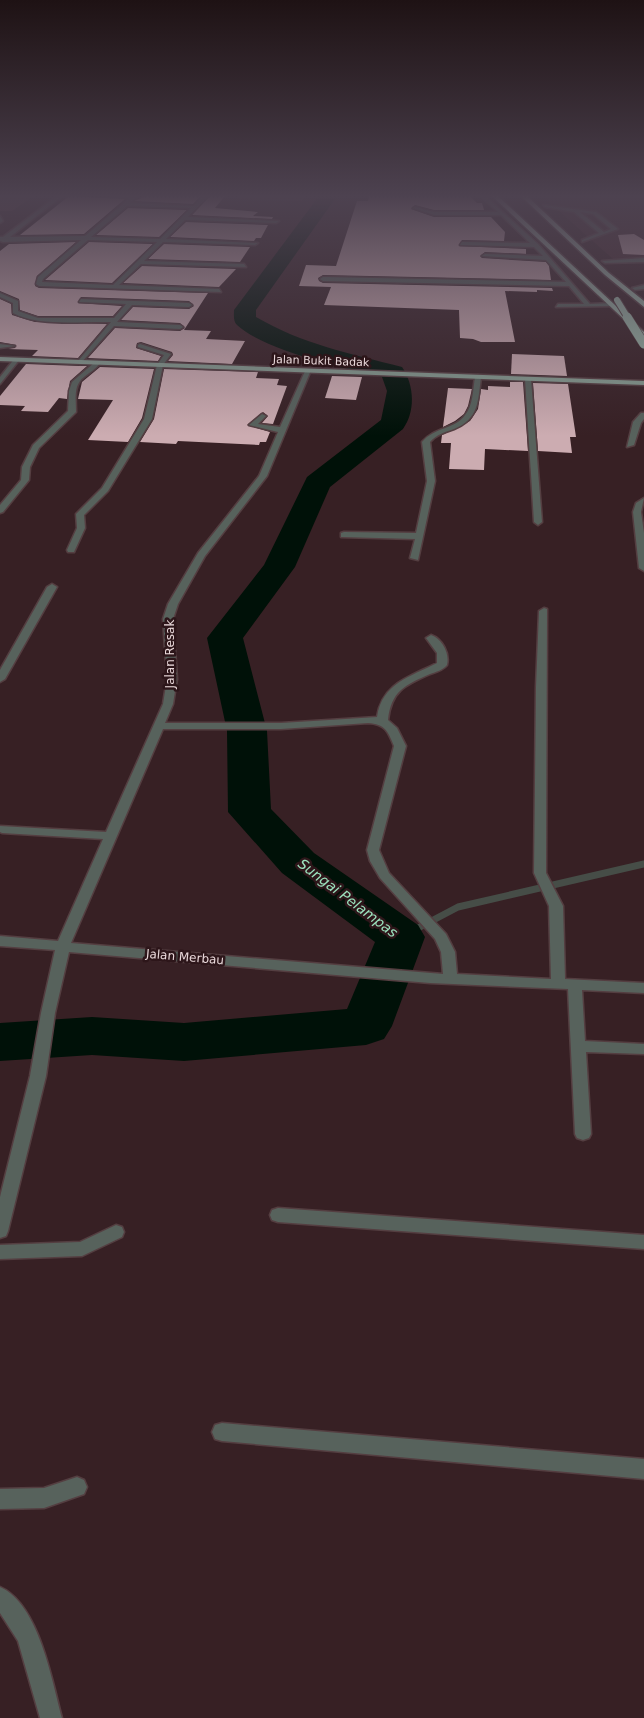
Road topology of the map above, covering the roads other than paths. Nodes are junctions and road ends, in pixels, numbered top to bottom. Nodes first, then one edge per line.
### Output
1 (42, 276) edge
2 (125, 276) edge
3 (565, 276) edge
4 (584, 276) edge
5 (585, 276) edge
6 (610, 276) edge
7 (622, 276) edge
8 (323, 279) dead end
9 (572, 284) junction
10 (114, 287) junction
11 (644, 287) edge
12 (635, 288) junction
13 (219, 291) dead end
14 (88, 294) dead end
15 (0, 295) edge
16 (81, 301) junction
17 (642, 301) edge
18 (130, 303) junction
19 (614, 303) junction
20 (189, 305) dead end
21 (558, 306) dead end
22 (589, 306) junction
23 (75, 307) dead end
24 (113, 322) junction
25 (644, 326) edge
26 (180, 327) dead end
27 (644, 336) edge
28 (644, 344) edge
29 (0, 346) edge
30 (12, 346) dead end
31 (140, 346) dead end
32 (0, 359) edge
33 (17, 359) junction
34 (80, 362) junction
35 (97, 363) junction
36 (160, 365) junction
37 (308, 370) junction
38 (478, 377) junction
39 (528, 379) junction
40 (0, 382) edge
41 (643, 382) edge
42 (262, 416) dead end
43 (644, 416) edge
44 (282, 430) junction
45 (630, 445) dead end
46 (644, 501) edge
47 (0, 510) edge
48 (538, 522) dead end
49 (344, 535) dead end
50 (420, 536) junction
51 (71, 550) dead end
52 (415, 558) dead end
53 (644, 568) edge
54 (52, 587) dead end
55 (544, 611) dead end
56 (431, 638) dead end
57 (0, 679) edge
58 (382, 721) junction
59 (159, 726) junction
60 (2, 829) dead end
61 (111, 836) junction
62 (0, 941) edge
63 (63, 946) junction
64 (450, 979) junction
65 (558, 985) junction
66 (575, 985) junction
67 (644, 988) edge
68 (578, 1046) junction
69 (644, 1049) edge
70 (583, 1134) dead end
71 (278, 1215) dead end
72 (0, 1231) edge
73 (116, 1232) dead end
74 (644, 1242) edge
75 (0, 1252) edge
76 (222, 1432) dead end
77 (644, 1469) edge
78 (76, 1486) dead end
79 (0, 1499) edge
80 (0, 1598) edge
81 (51, 1718) edge

1 - 10 street
2 - 10 street
3 - 9 street
4 - 19 highway
5 - 19 highway
6 - 17 highway
7 - 12 highway
8 - 9 street
9 - 22 street
10 - 13 street
11 - 12 street
12 - 17 highway
14 - 16 street
15 - 24 street
16 - 18 street
16 - 23 street
18 - 20 street
18 - 24 street
19 - 22 street
19 - 25 highway, bridge
19 - 27 highway
19 - 28 highway, bridge
21 - 22 street
24 - 26 street
24 - 34 street
29 - 30 street
31 - 36 street
32 - 33 main road, Jalan Bukit Badak
33 - 34 main road, Jalan Bukit Badak
33 - 40 street
34 - 35 main road, Jalan Bukit Badak
35 - 36 main road, Jalan Bukit Badak
35 - 47 street
36 - 37 main road, Jalan Bukit Badak
36 - 51 street
37 - 38 main road, Jalan Bukit Badak
37 - 44 street, Jalan Resak
38 - 39 main road, Jalan Bukit Badak
38 - 50 street
39 - 41 main road, Jalan Bukit Badak
39 - 48 street
42 - 44 street
43 - 45 street
44 - 59 street, Jalan Resak
46 - 53 street
49 - 50 street
50 - 52 street
54 - 57 street
55 - 65 street
56 - 58 street
58 - 59 street
58 - 64 street
59 - 61 street, Jalan Resak
60 - 61 street
61 - 63 street, Jalan Resak
62 - 63 street, Jalan Merbau
63 - 64 street, Jalan Merbau
63 - 72 street, Jalan Resak
64 - 65 street
65 - 66 street
66 - 67 street
66 - 68 street
68 - 69 street
68 - 70 street
71 - 74 street
73 - 75 street
76 - 77 street
78 - 79 street
80 - 81 street

